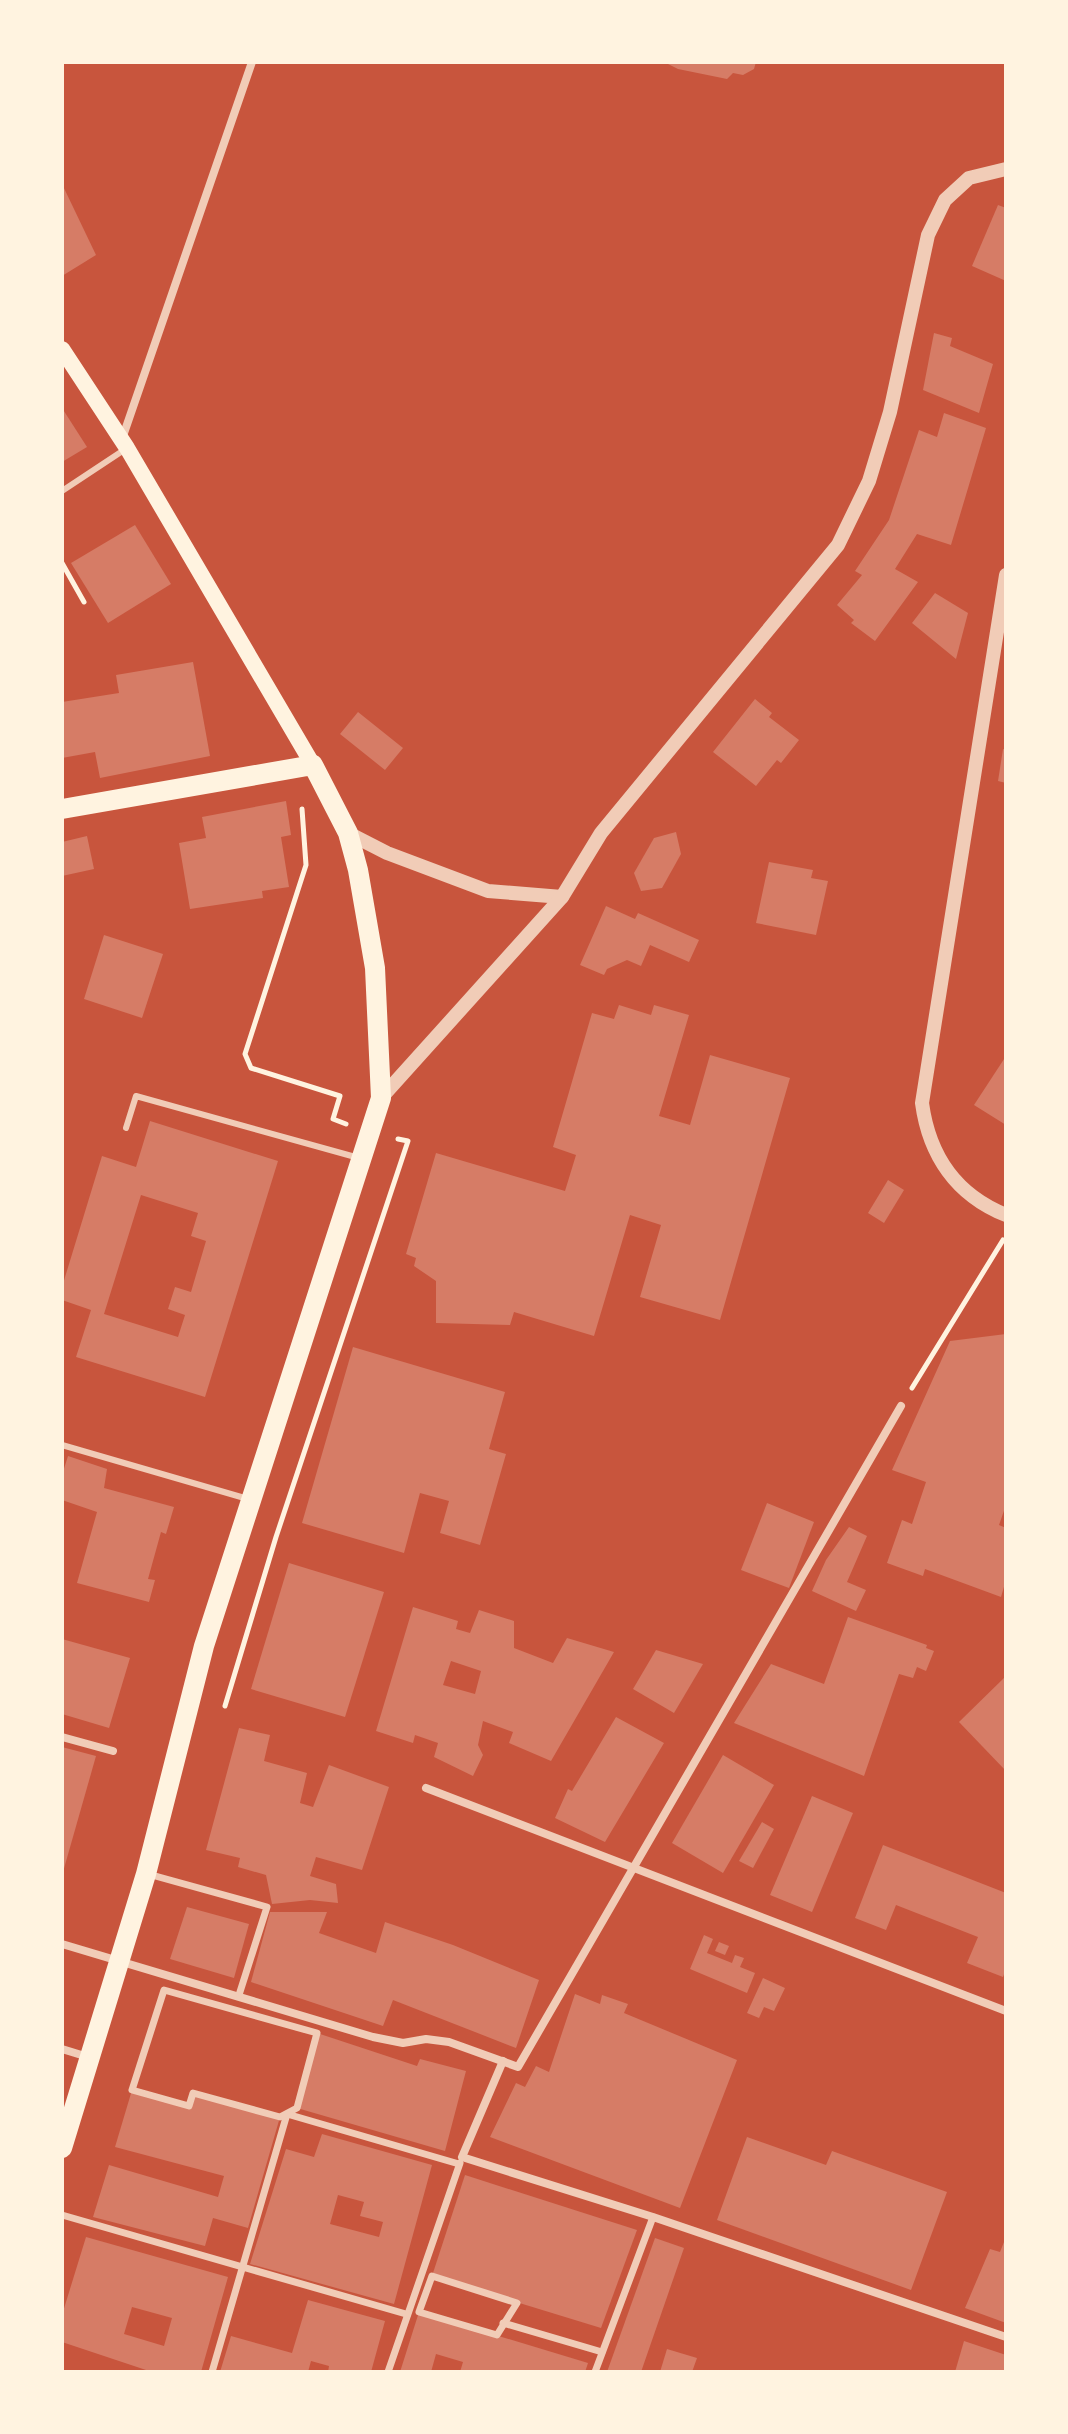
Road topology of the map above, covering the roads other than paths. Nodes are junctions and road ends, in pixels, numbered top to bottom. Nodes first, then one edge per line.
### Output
1 (252, 62) edge
2 (1006, 169) edge
3 (62, 349) edge
4 (124, 444) junction
5 (62, 491) edge
6 (1006, 575) edge
7 (313, 765) junction
8 (62, 809) edge
9 (348, 833) junction
10 (562, 897) junction
11 (381, 1098) junction
12 (126, 1128) dead end
13 (362, 1159) junction
14 (1006, 1215) edge
15 (901, 1406) road end
16 (62, 1445) edge
17 (251, 1500) junction
18 (62, 1737) edge
19 (113, 1751) dead end
20 (426, 1788) dead end
21 (633, 1866) junction
22 (146, 1874) junction
23 (62, 1944) edge
24 (119, 1961) junction
25 (239, 1995) junction
26 (1006, 2011) edge
27 (62, 2049) edge
28 (91, 2058) junction
29 (503, 2061) junction
30 (287, 2114) junction
31 (62, 2148) edge
32 (460, 2160) junction
33 (62, 2215) edge
34 (653, 2217) junction
35 (244, 2269) junction
36 (414, 2292) junction
37 (424, 2295) junction
38 (406, 2314) junction
39 (503, 2323) junction
40 (1006, 2337) edge
41 (602, 2352) junction
42 (212, 2372) edge
43 (388, 2372) edge
44 (595, 2372) edge

1 - 4 street
2 - 10 street
3 - 4 main road
4 - 5 lane
4 - 7 main road
6 - 14 street
7 - 8 main road
7 - 9 main road
9 - 10 street
9 - 11 main road
10 - 11 street
11 - 13 main road
12 - 13 lane
13 - 17 main road
15 - 21 street
16 - 17 lane
17 - 22 main road
18 - 19 street
20 - 21 street
21 - 26 street
21 - 29 street
22 - 24 main road
22 - 25 street
23 - 24 street
24 - 25 street
24 - 28 main road
25 - 29 street
27 - 28 street
28 - 31 main road
29 - 32 street
30 - 30 street
30 - 32 street
30 - 35 street
32 - 34 street
32 - 36 street
33 - 35 street
34 - 40 street
34 - 41 street
35 - 38 street
35 - 42 street
36 - 37 street
36 - 38 street
37 - 39 street
37 - 39 street
38 - 43 street
39 - 41 street
41 - 44 street

